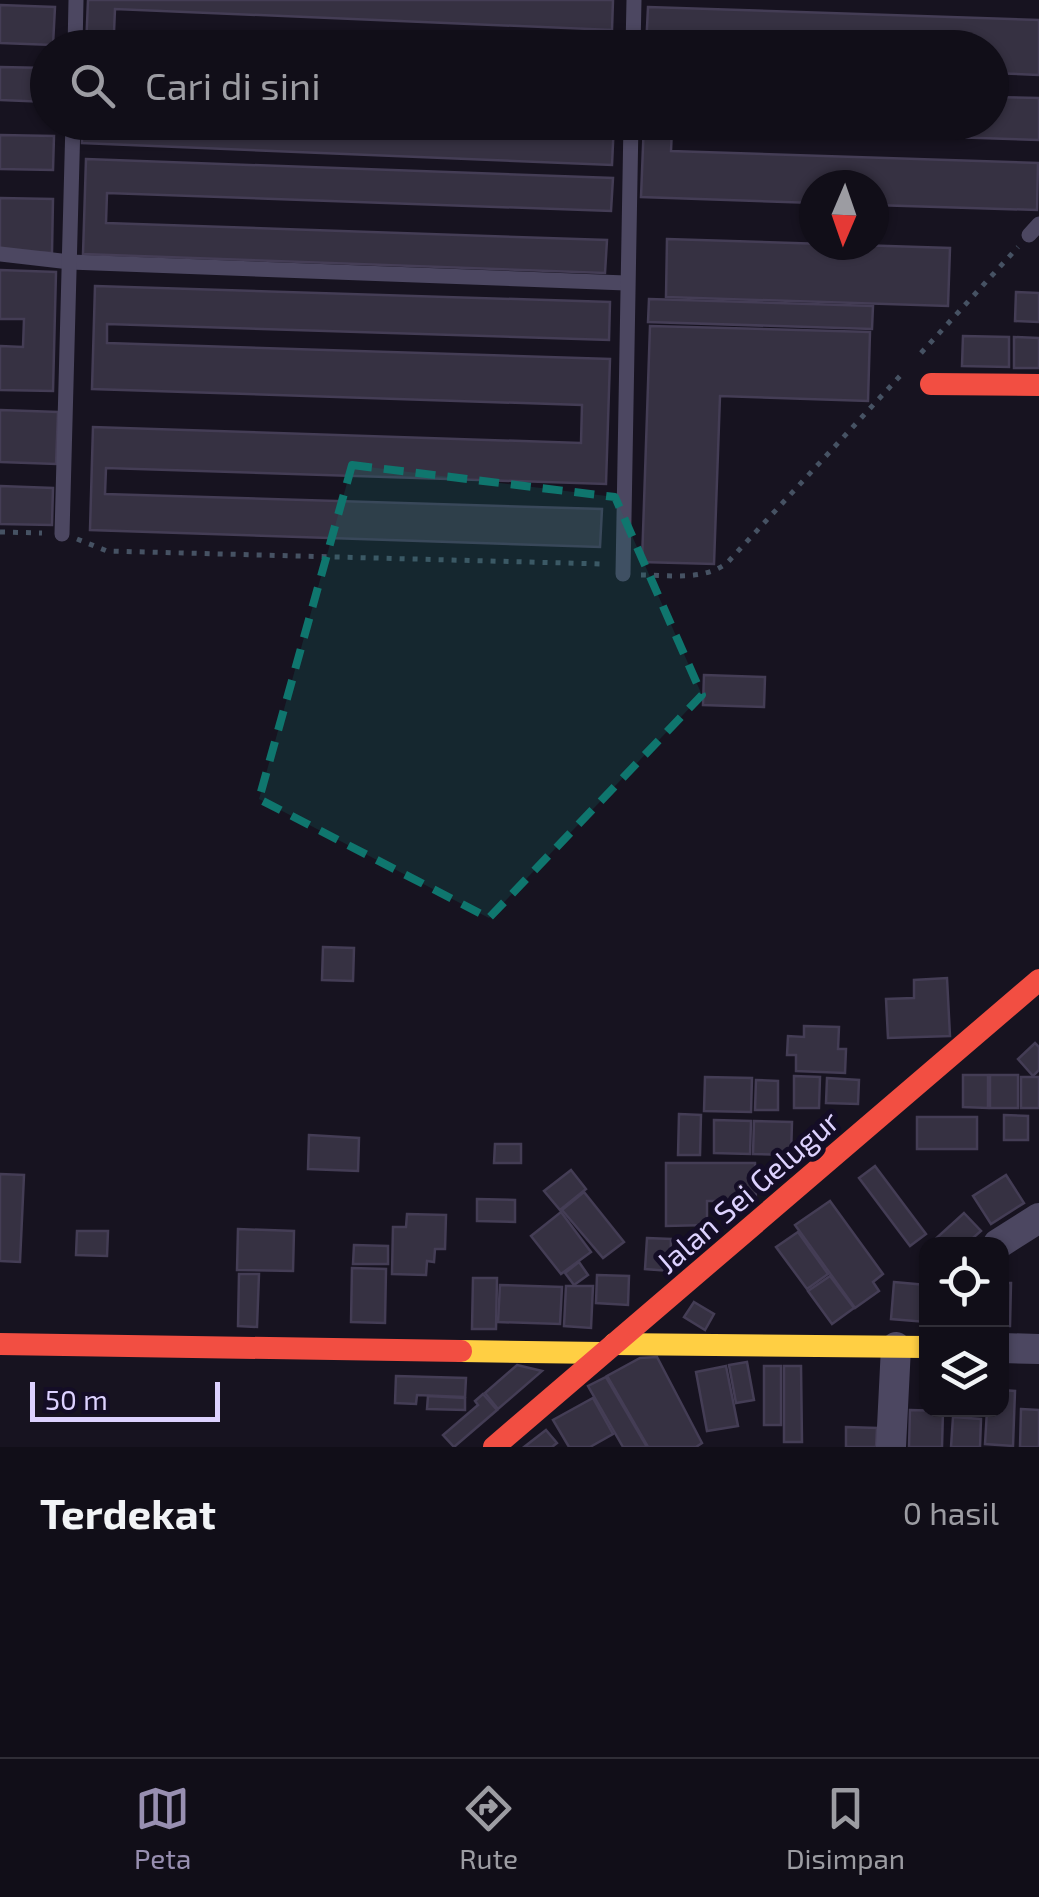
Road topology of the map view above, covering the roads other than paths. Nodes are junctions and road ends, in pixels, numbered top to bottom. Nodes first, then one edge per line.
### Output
1 (76, 0) edge
2 (634, 0) edge
3 (75, 30) edge
4 (633, 30) edge
5 (73, 140) edge
6 (630, 140) edge
7 (0, 254) edge
8 (70, 262) junction
9 (626, 284) junction
10 (931, 384) dead end
11 (1039, 385) edge
12 (62, 534) road end
13 (623, 574) road end
14 (1039, 980) edge
15 (1039, 1218) edge
16 (1009, 1237) edge
17 (0, 1344) edge
18 (896, 1347) junction
19 (919, 1347) edge
20 (1009, 1348) edge
21 (1039, 1348) edge
22 (608, 1349) junction
23 (494, 1447) edge
24 (891, 1447) edge

1 - 3 lane
2 - 4 lane
5 - 8 lane
6 - 9 lane
7 - 8 lane
8 - 9 lane
8 - 12 lane
9 - 13 lane
10 - 11 street
14 - 22 street, Jalan Sei Gelugur
15 - 16 street
17 - 22 street
18 - 19 street
18 - 22 street
18 - 24 street
20 - 21 street
22 - 23 street, Jalan Sei Gelugur

